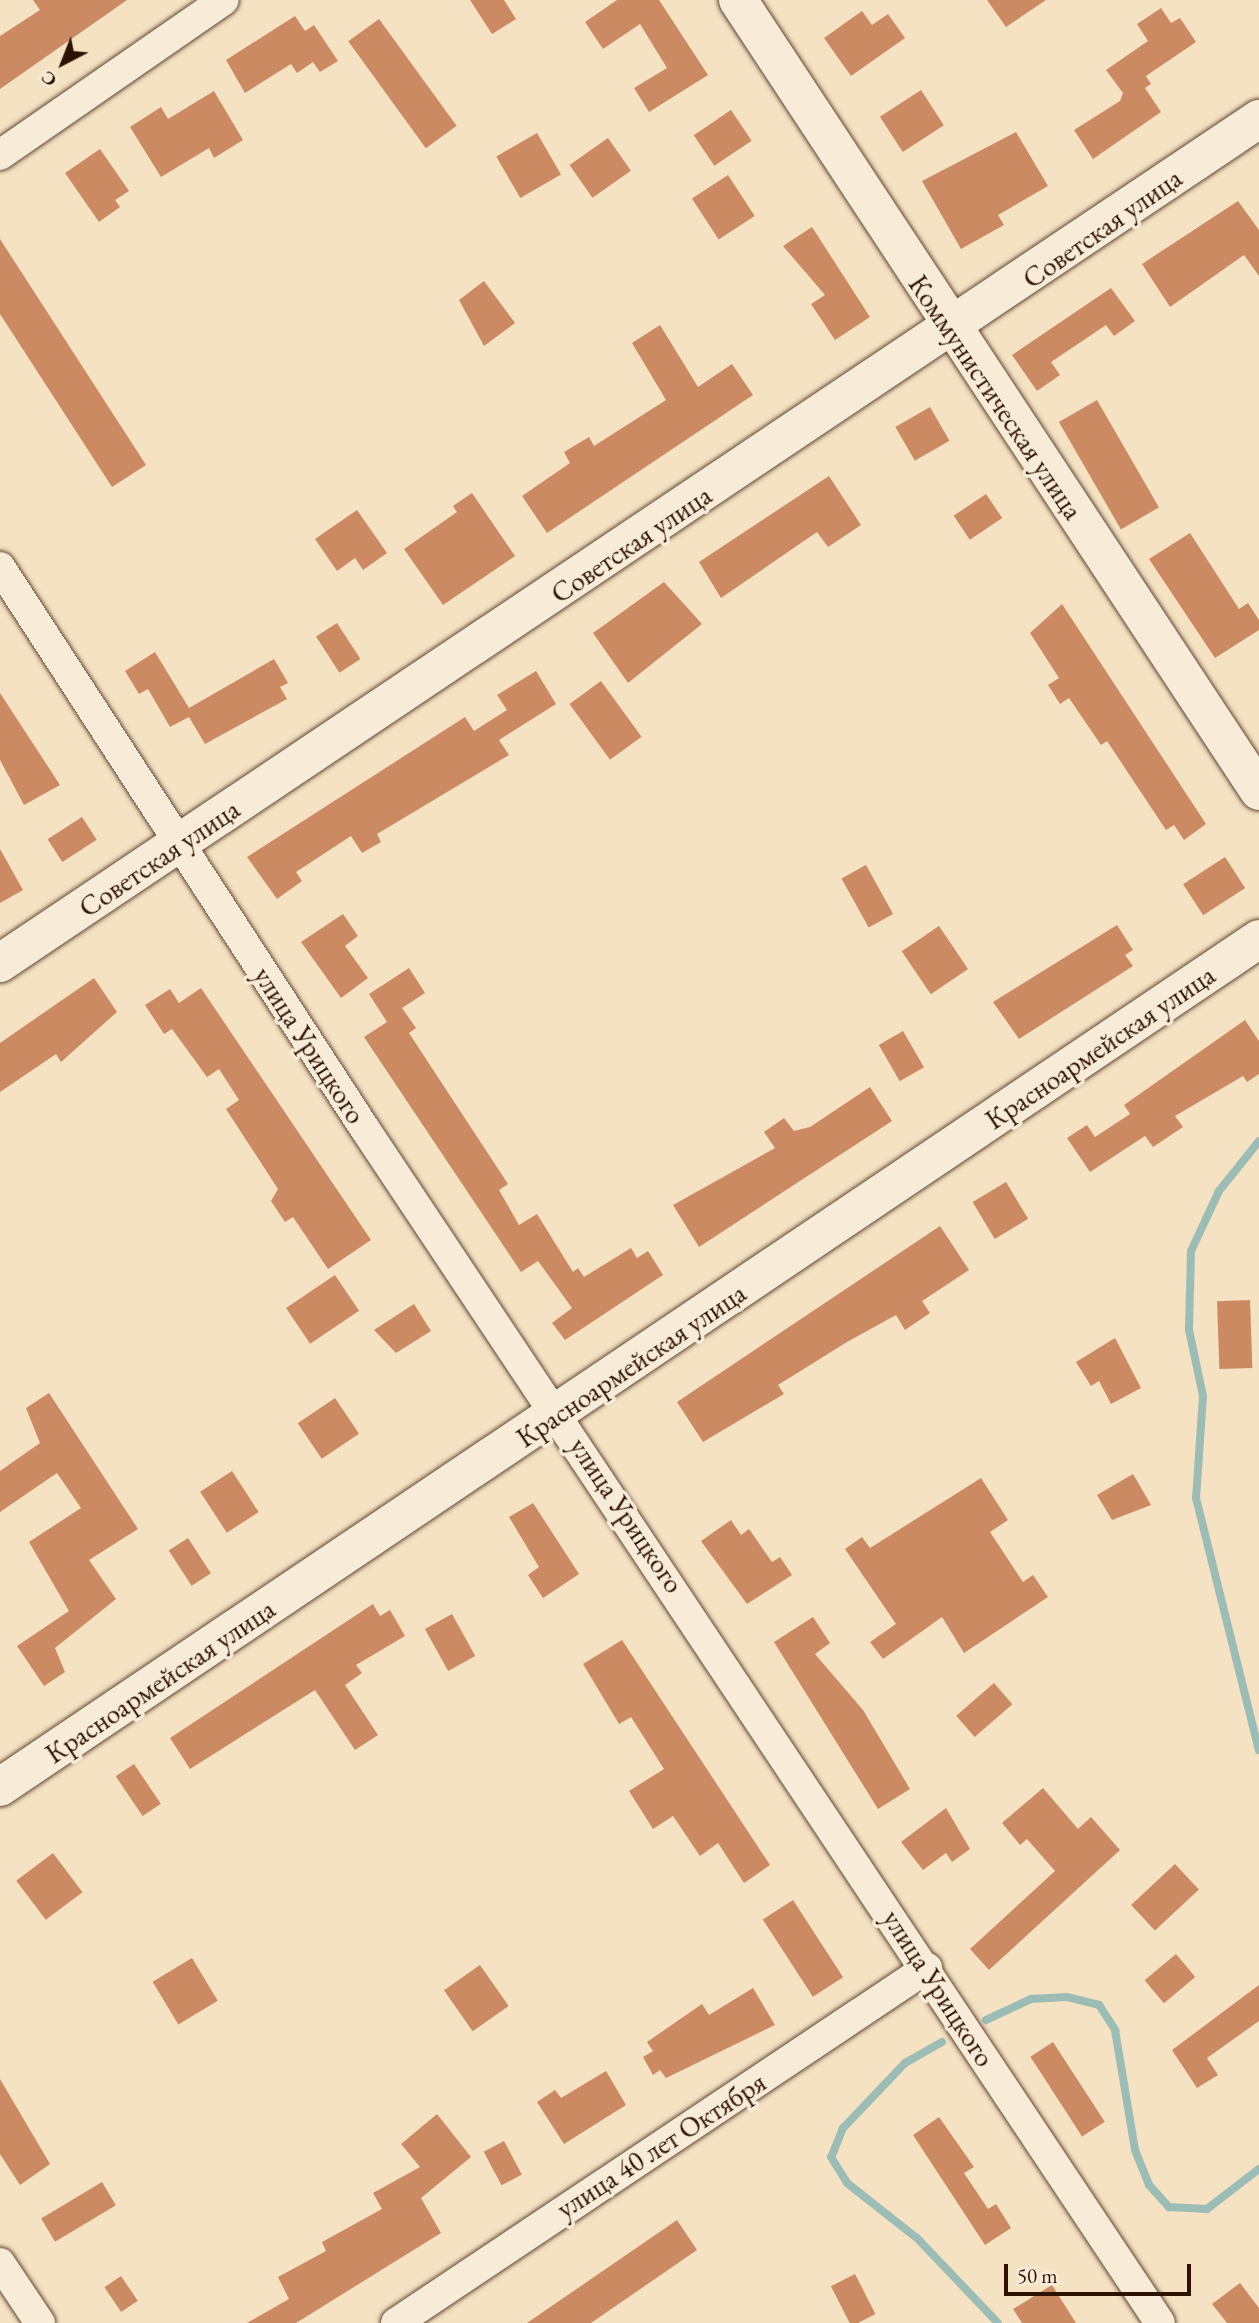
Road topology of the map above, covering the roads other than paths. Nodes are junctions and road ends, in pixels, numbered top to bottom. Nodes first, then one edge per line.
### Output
1 (224, 0) edge
2 (738, 0) edge
3 (1259, 119) edge
4 (0, 155) edge
5 (951, 332) junction
6 (0, 567) edge
7 (1259, 791) edge
8 (180, 844) junction
9 (1259, 939) edge
10 (0, 963) edge
11 (560, 1413) junction
12 (0, 1787) edge
13 (927, 1968) junction
14 (0, 2263) edge
15 (40, 2323) edge
16 (396, 2323) edge
17 (1160, 2323) edge

1 - 4 street
2 - 5 street, Коммунистическая улица
3 - 5 street, Советская улица
5 - 7 street, Коммунистическая улица
5 - 8 street, Советская улица
6 - 8 street, улица Урицкого
8 - 10 street, Советская улица
8 - 11 street, улица Урицкого
9 - 11 street, Красноармейская улица
11 - 12 street, Красноармейская улица
11 - 13 street, улица Урицкого
13 - 16 street, улица 40 лет Октября
13 - 17 street, улица Урицкого
14 - 15 street

